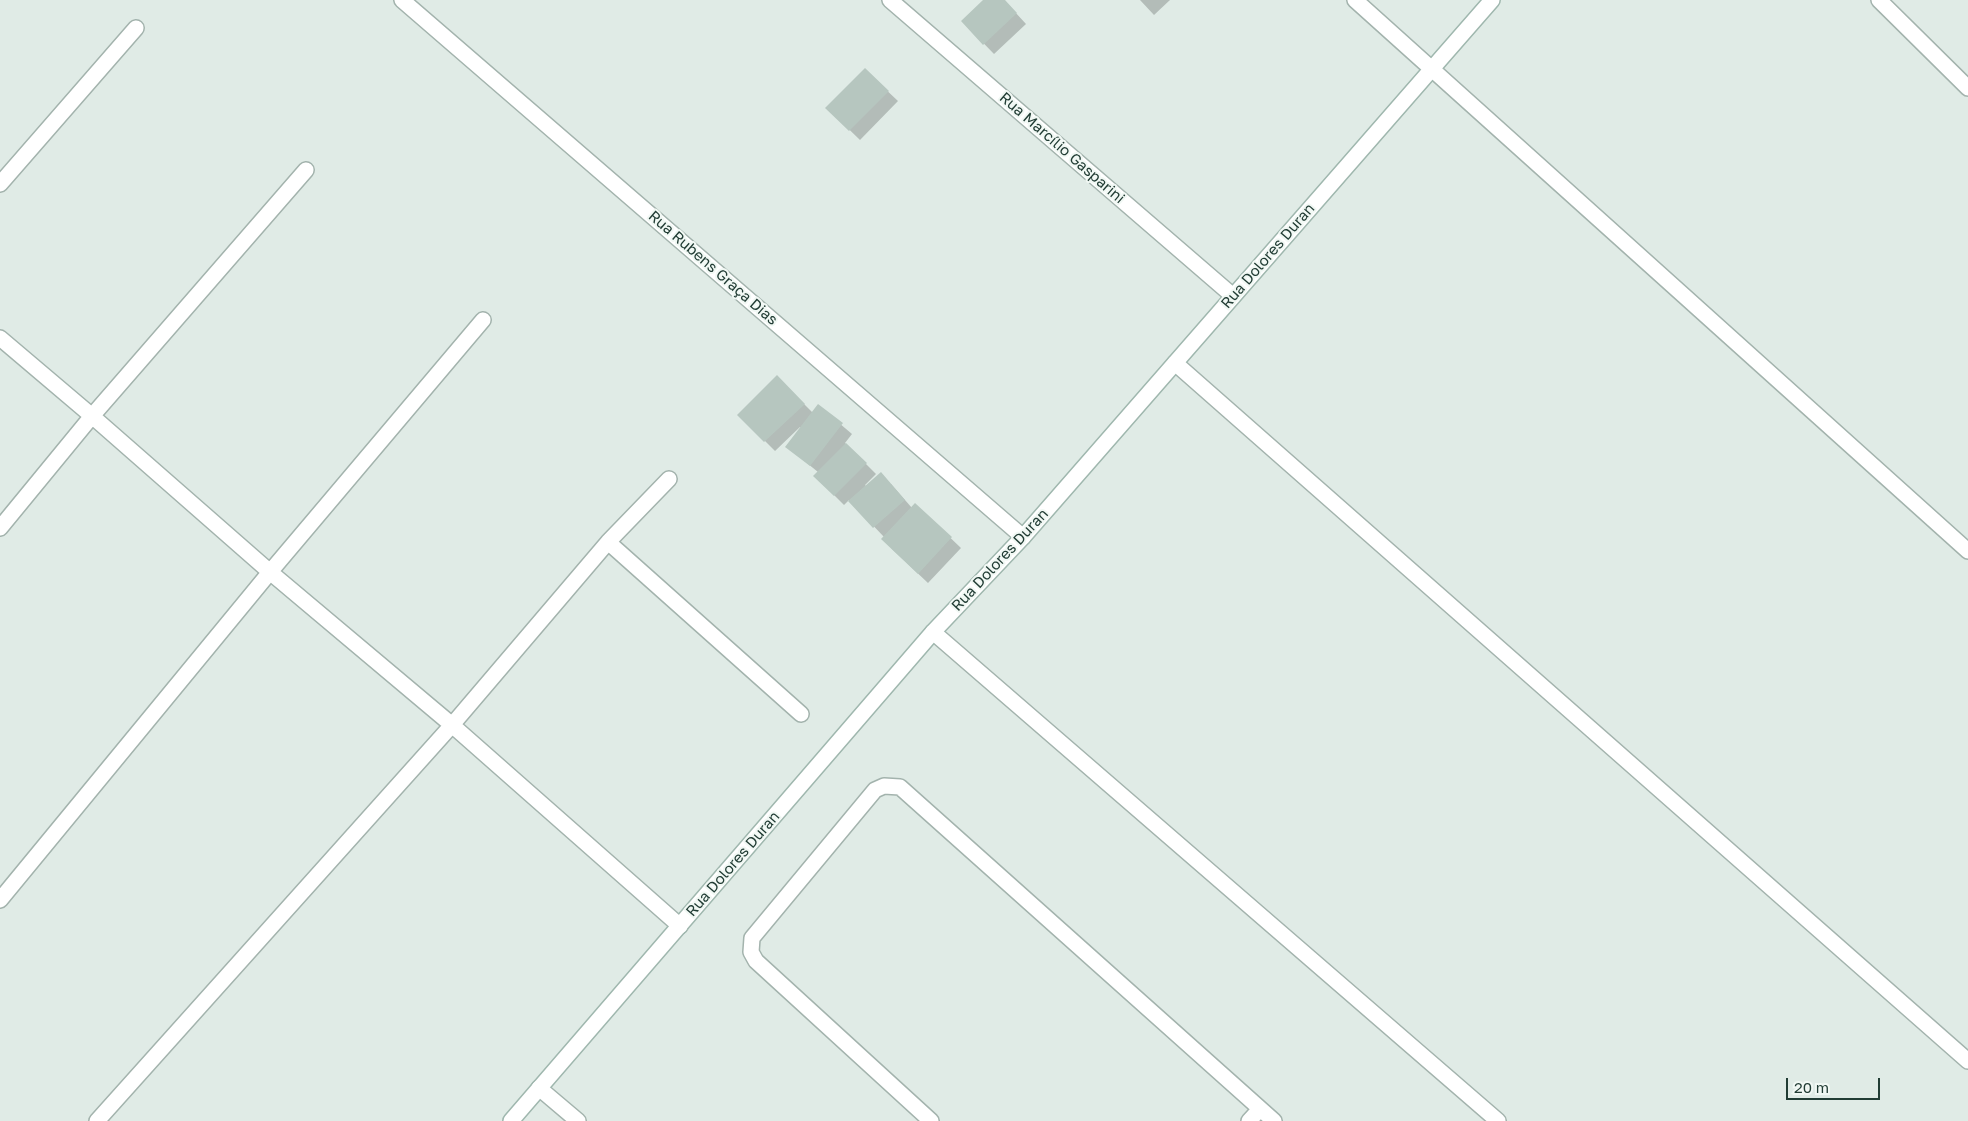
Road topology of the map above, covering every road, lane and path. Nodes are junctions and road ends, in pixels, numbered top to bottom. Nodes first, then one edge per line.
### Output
1 (402, 0) edge
2 (890, 0) edge
3 (1355, 0) edge
4 (1492, 0) edge
5 (1879, 0) edge
6 (136, 28) dead end
7 (1432, 68) junction
8 (1968, 88) edge
9 (306, 170) dead end
10 (0, 184) edge
11 (1233, 296) junction
12 (483, 320) dead end
13 (0, 338) edge
14 (1175, 363) junction
15 (92, 416) junction
16 (669, 479) dead end
17 (0, 528) edge
18 (1023, 537) junction
19 (608, 542) junction
20 (1968, 550) edge
21 (270, 572) junction
22 (933, 632) junction
23 (801, 714) dead end
24 (452, 725) junction
25 (0, 900) edge
26 (680, 926) junction
27 (1968, 1061) edge
28 (539, 1088) junction
29 (1260, 1109) junction
30 (97, 1121) edge
31 (510, 1121) edge
32 (578, 1121) edge
33 (931, 1121) edge
34 (1249, 1121) edge
35 (1274, 1121) edge
36 (1498, 1121) edge

1 - 18 street, Rua Rubens Graça Dias
2 - 11 street, Rua Marcílio Gasparini
3 - 7 street
4 - 7 street, Rua Dolores Duran
5 - 8 street
6 - 10 street
7 - 11 street, Rua Dolores Duran
7 - 20 street
9 - 15 street
11 - 14 street, Rua Dolores Duran
12 - 21 street
13 - 15 street
14 - 18 street, Rua Dolores Duran
14 - 27 street
15 - 17 street
15 - 21 street
16 - 19 street
18 - 22 street, Rua Dolores Duran
19 - 23 street
19 - 24 street
21 - 24 street
21 - 25 street
22 - 26 street, Rua Dolores Duran
22 - 36 street
24 - 26 street
24 - 30 street
26 - 28 street, Rua Dolores Duran
28 - 31 street, Rua Dolores Duran
28 - 32 street
29 - 33 street
29 - 34 street
29 - 35 street

